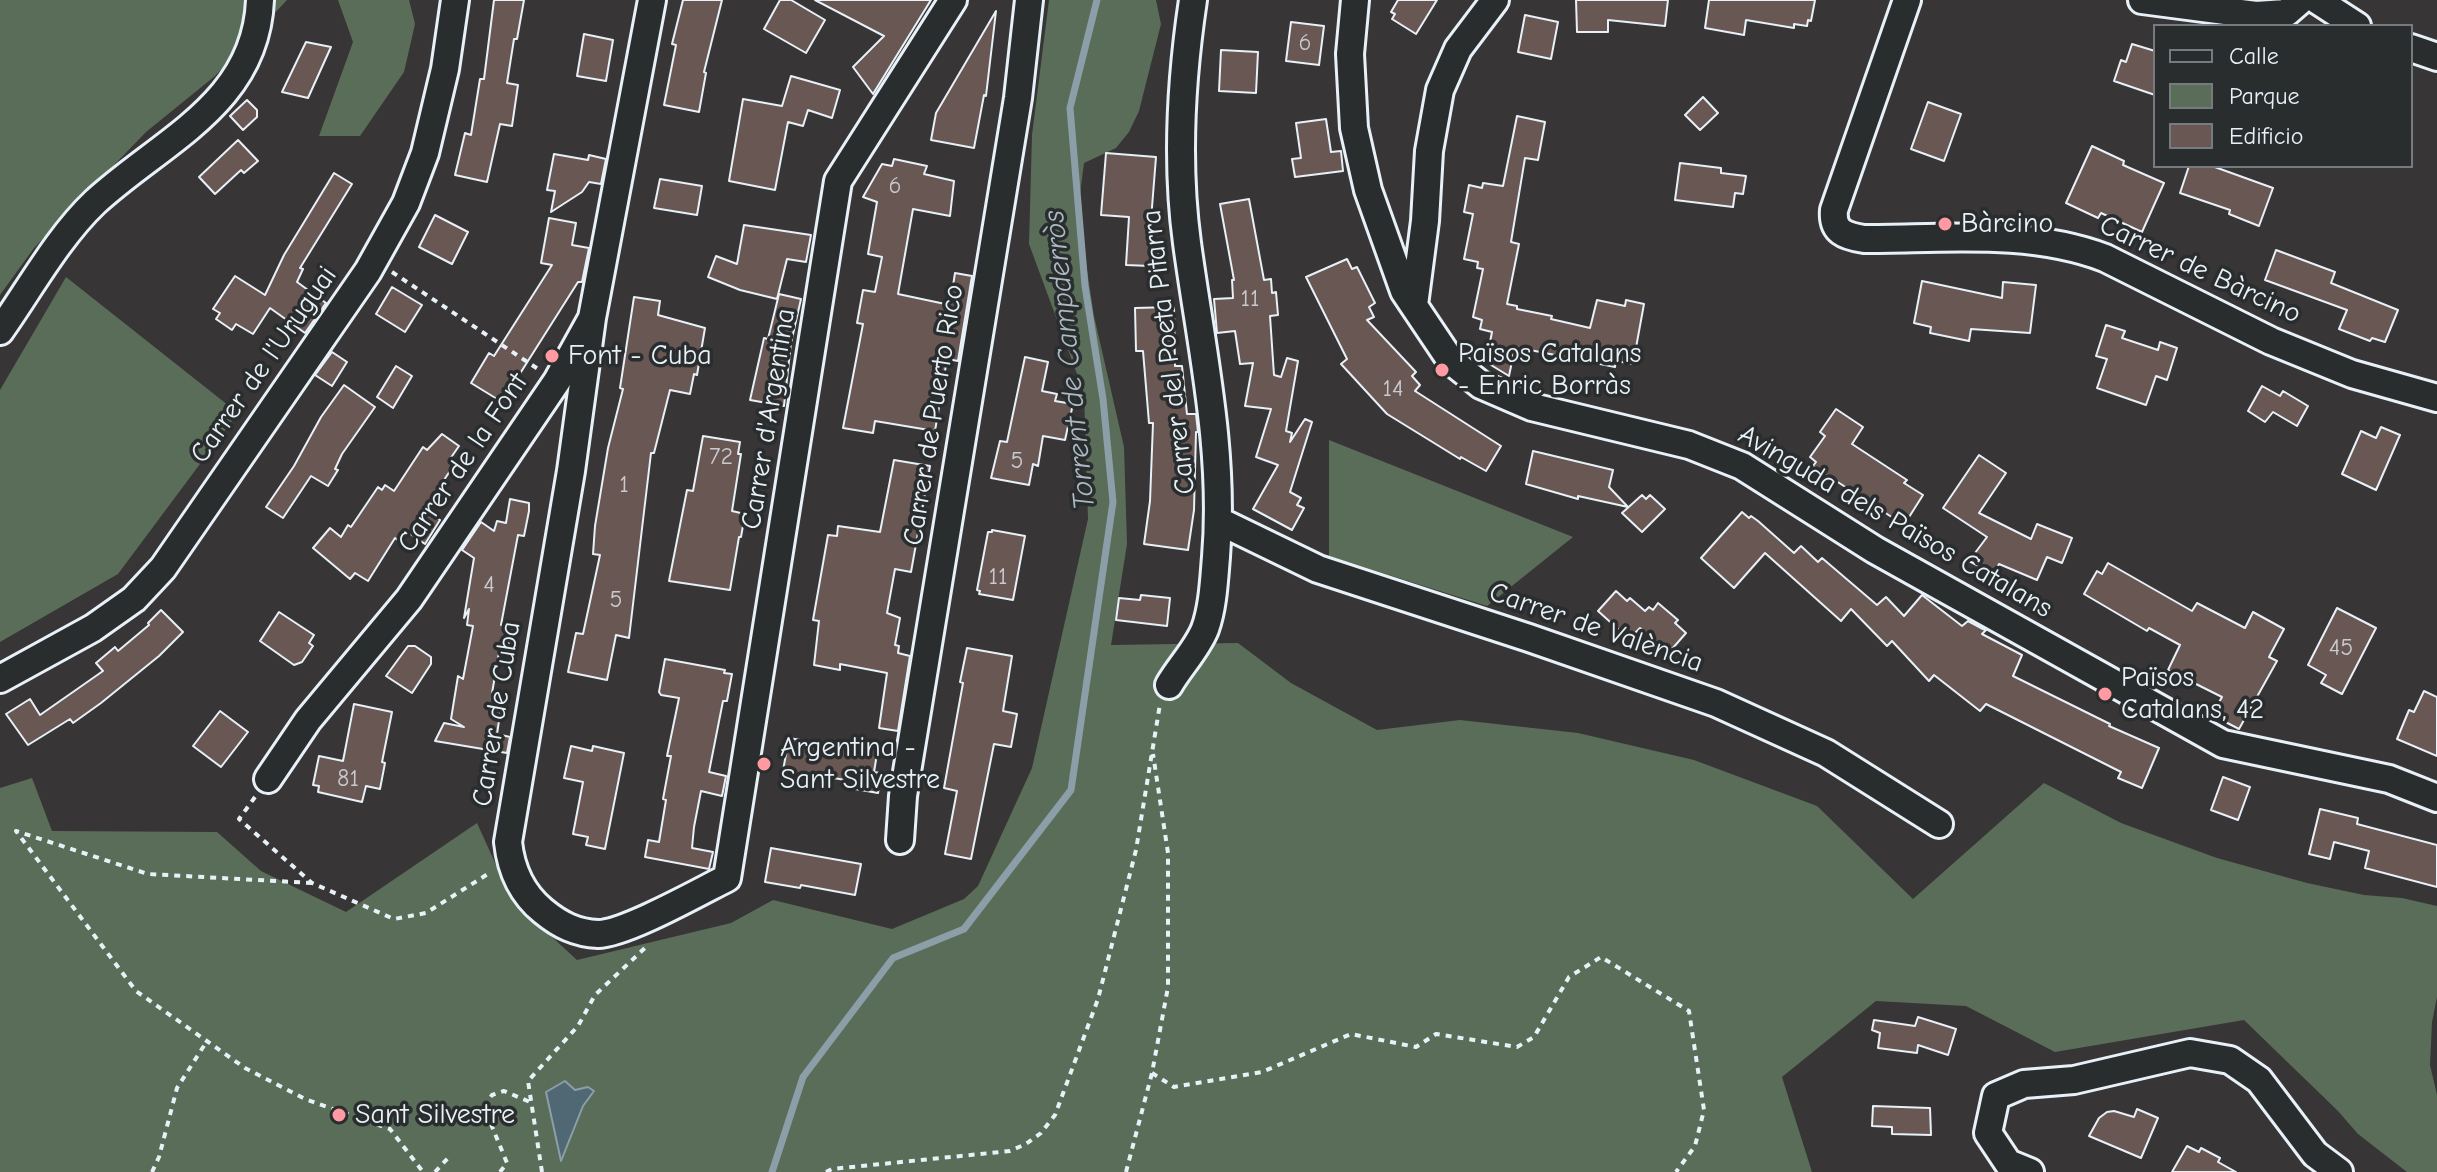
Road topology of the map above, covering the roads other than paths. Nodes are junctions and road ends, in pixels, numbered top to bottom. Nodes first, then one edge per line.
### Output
1 (260, 0) edge
2 (455, 0) edge
3 (652, 0) edge
4 (953, 0) edge
5 (1029, 0) edge
6 (1193, 0) edge
7 (1355, 0) edge
8 (1495, 0) edge
9 (1907, 0) edge
10 (2142, 0) edge
11 (2301, 0) edge
12 (2317, 0) edge
13 (2354, 24) edge
14 (2413, 49) edge
15 (2437, 57) edge
16 (1414, 305) junction
17 (592, 318) junction
18 (0, 331) edge
19 (2437, 398) edge
20 (1219, 521) junction
21 (0, 679) edge
22 (1169, 685) road end
23 (268, 779) road end
24 (2437, 798) edge
25 (1939, 824) dead end
26 (900, 840) dead end
27 (510, 860) joint
28 (2030, 1172) edge
29 (2339, 1172) edge

1 - 18 street
2 - 21 street, Carrer de l'Uruguai
3 - 17 street, Carrer de la Font
4 - 27 street, Carrer d'Argentina
5 - 26 street, Carrer de Puerto Rico
6 - 20 street, Carrer del Poeta Pitarra
7 - 16 street, Avinguda dels Països Catalans
8 - 16 street
9 - 19 street, Carrer de Bàrcino
10 - 11 street
12 - 13 street
14 - 15 street
16 - 24 street, Avinguda dels Països Catalans
17 - 23 street, Carrer de la Font
17 - 27 street, Carrer de Cuba
20 - 22 street, Carrer del Poeta Pitarra
20 - 25 street, Carrer de València
28 - 29 street

